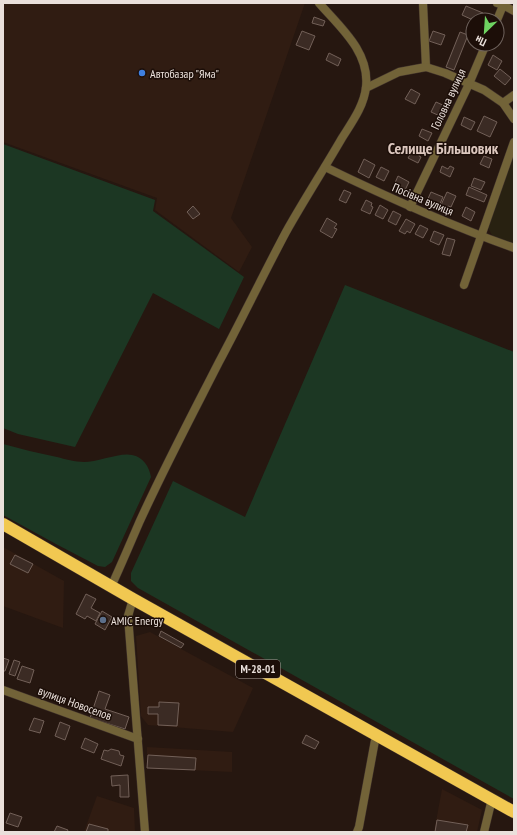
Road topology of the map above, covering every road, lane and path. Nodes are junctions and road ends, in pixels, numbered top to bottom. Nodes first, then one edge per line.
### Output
1 (424, 3) edge
2 (501, 4) edge
3 (324, 5) edge
4 (514, 11) edge
5 (483, 52) edge
6 (426, 67) junction
7 (469, 84) junction
8 (366, 88) junction
9 (514, 95) edge
10 (503, 103) junction
11 (514, 119) edge
12 (514, 142) edge
13 (325, 167) junction
14 (410, 207) junction
15 (481, 236) junction
16 (514, 248) edge
17 (464, 285) dead end
18 (3, 524) edge
19 (111, 587) junction
20 (133, 599) junction
21 (3, 690) edge
22 (376, 735) junction
23 (138, 739) junction
24 (492, 800) junction
25 (514, 812) edge
26 (145, 832) edge
27 (357, 832) edge
28 (484, 832) edge

1 - 6 street
2 - 4 street
3 - 8 street
5 - 7 street, Головна вулиця
6 - 7 street
6 - 8 street
7 - 10 street
7 - 14 street, Головна вулиця
8 - 13 street
9 - 10 street
10 - 11 street
12 - 15 street
13 - 14 street, Посівна вулиця
13 - 19 street
14 - 15 street, Посівна вулиця
15 - 16 street, Посівна вулиця
15 - 17 street
18 - 19 highway, М-28-01
19 - 20 highway, М-28-01
20 - 22 highway, М-28-01
20 - 23 street
21 - 23 street, вулиця Новоселов
22 - 24 highway, М-28-01
22 - 27 street
23 - 26 street
24 - 25 highway, М-28-01
24 - 28 street

